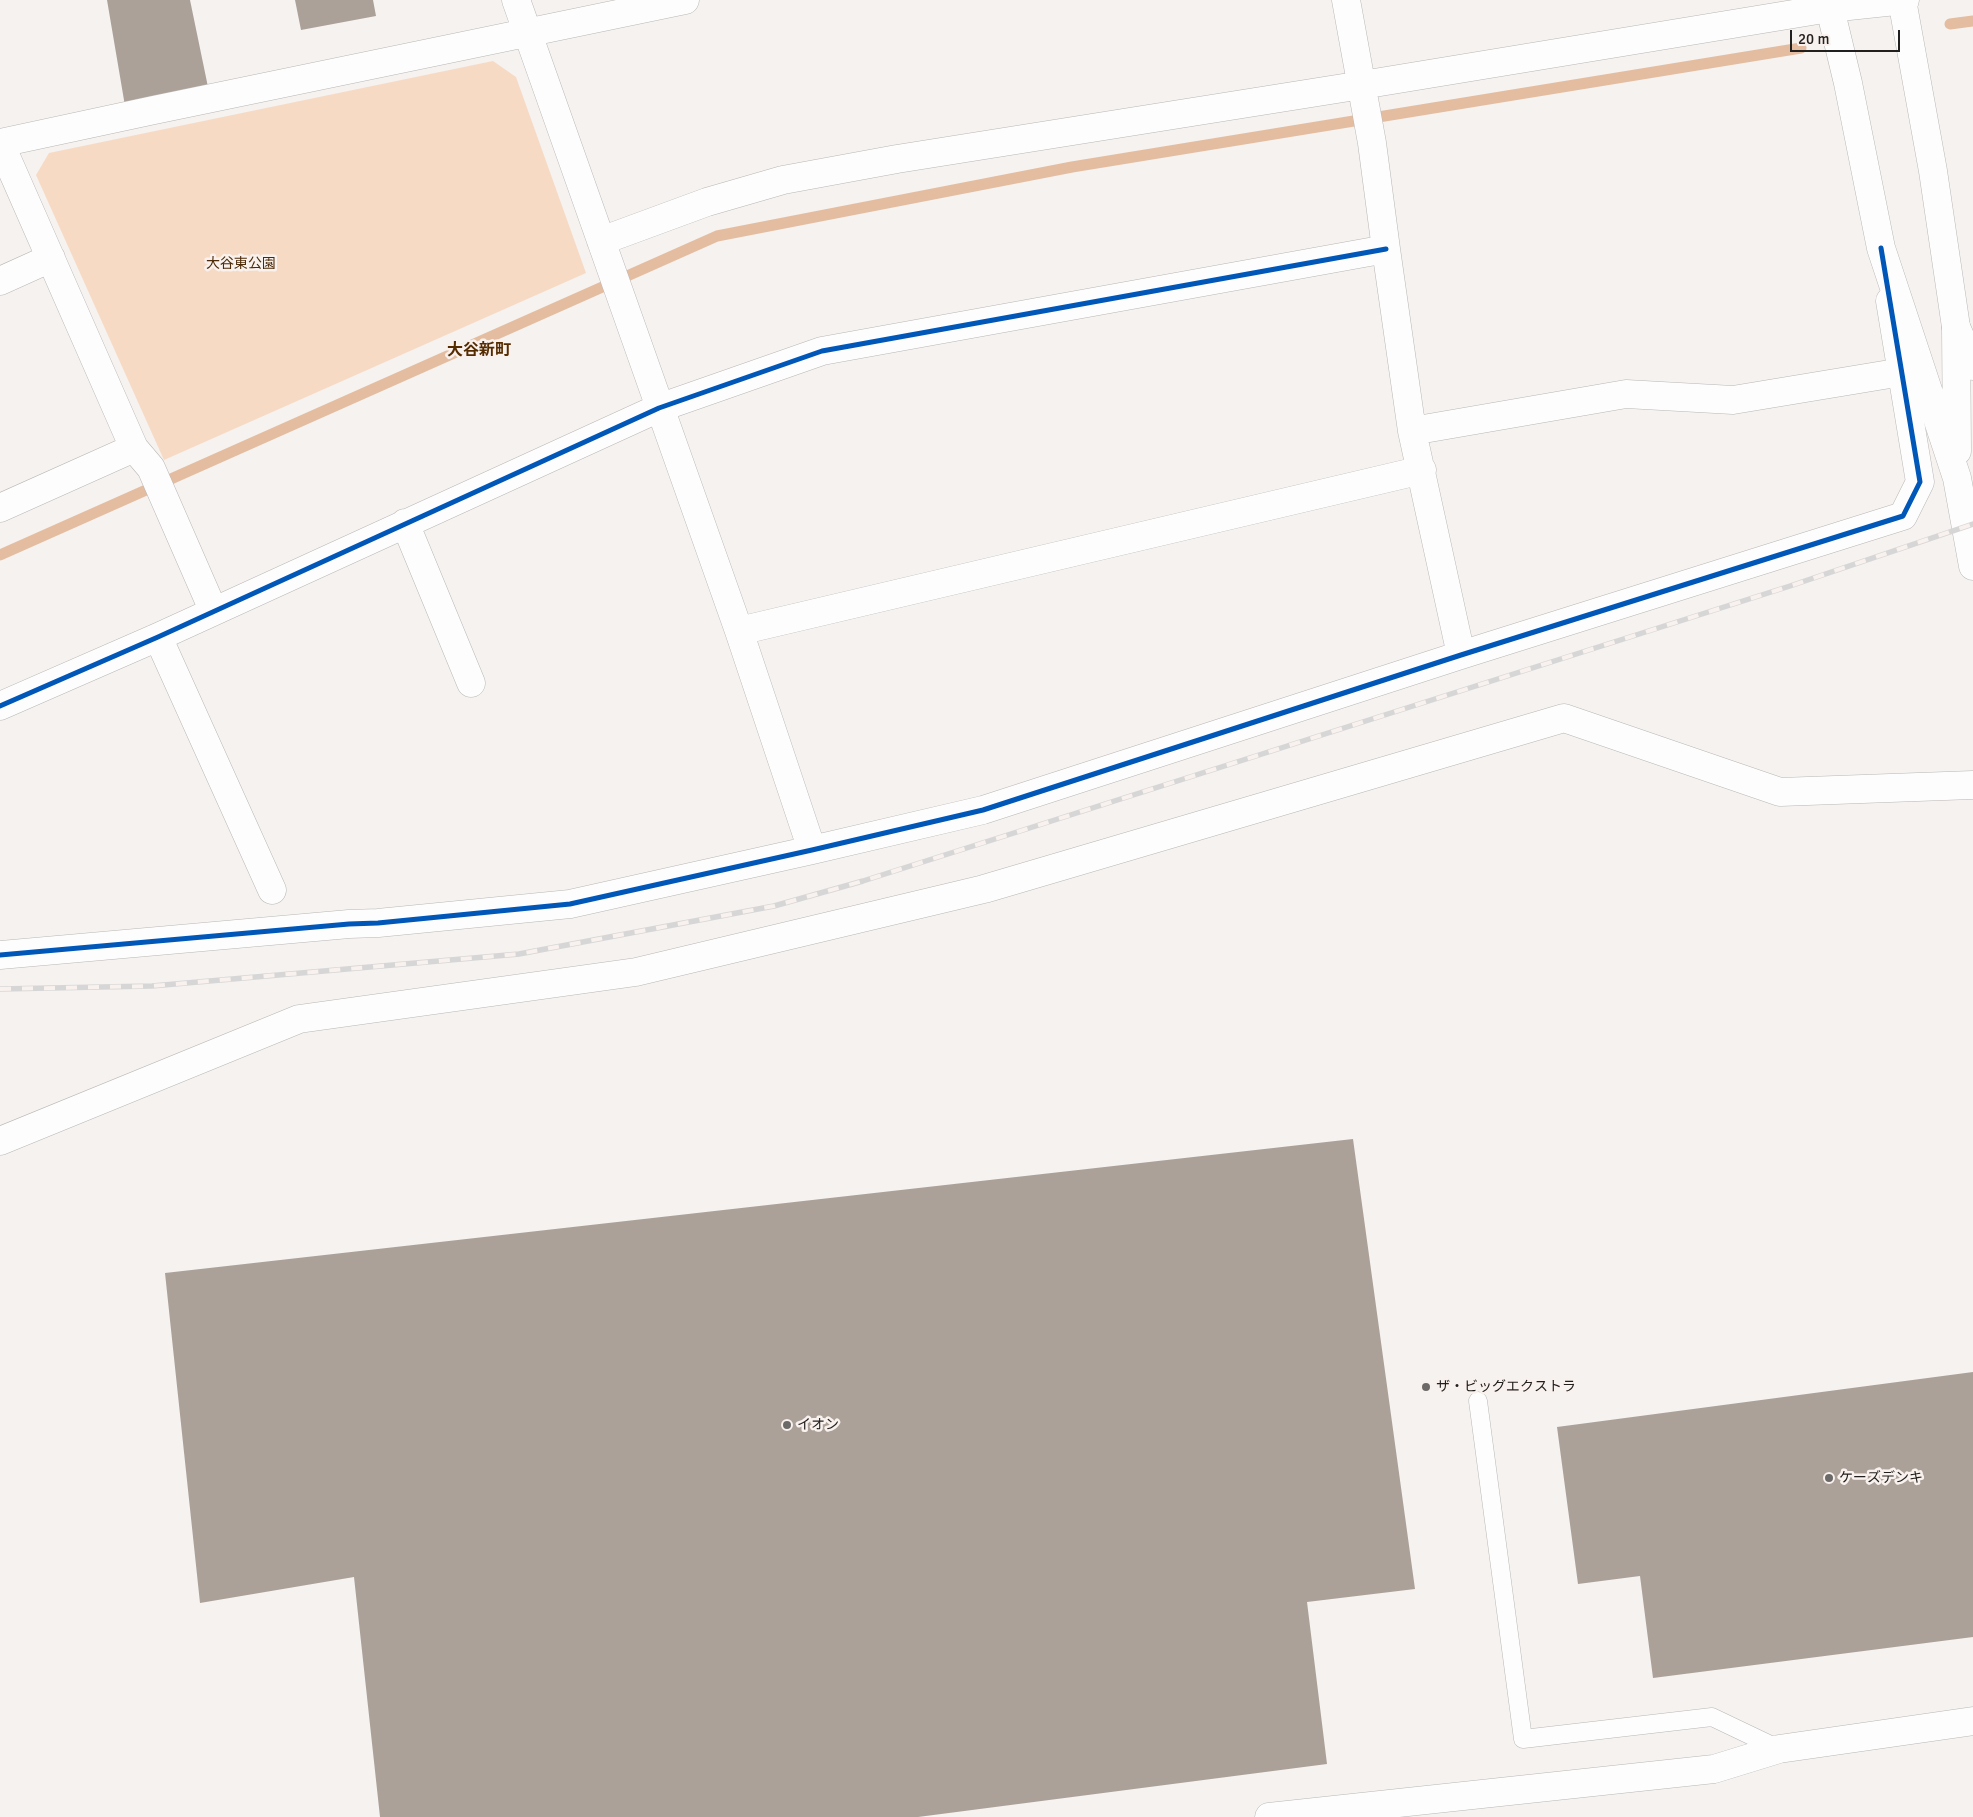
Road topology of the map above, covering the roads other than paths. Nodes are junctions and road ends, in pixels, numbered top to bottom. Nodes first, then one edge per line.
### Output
1 (516, 0) edge
2 (685, 0) edge
3 (1346, 0) edge
4 (1903, 0) edge
5 (1829, 4) edge
6 (527, 32) junction
7 (1363, 94) junction
8 (0, 143) edge
9 (601, 241) junction
10 (1881, 248) junction
11 (1386, 249) junction
12 (51, 258) junction
13 (0, 281) edge
14 (1956, 327) junction
15 (1973, 366) edge
16 (1902, 372) junction
17 (659, 408) junction
18 (1412, 431) junction
19 (142, 458) junction
20 (1422, 470) junction
21 (1957, 478) junction
22 (0, 508) edge
23 (405, 523) junction
24 (1973, 566) edge
25 (213, 610) junction
26 (739, 630) junction
27 (158, 636) junction
28 (1461, 655) junction
29 (471, 683) dead end
30 (0, 706) edge
31 (1973, 785) edge
32 (812, 850) junction
33 (272, 890) dead end
34 (0, 955) edge
35 (0, 1142) edge
36 (1478, 1401) dead end
37 (1973, 1721) edge
38 (1780, 1749) junction
39 (1269, 1817) edge

1 - 6 street
2 - 6 street
3 - 7 street
4 - 5 street
4 - 14 street
5 - 7 street
5 - 10 street
6 - 8 street
6 - 9 street
7 - 9 street
7 - 11 street
8 - 12 street
9 - 17 street
10 - 16 street
10 - 21 street
11 - 17 street
11 - 18 street
12 - 13 street
12 - 19 street
14 - 15 street
14 - 21 street
16 - 18 street
16 - 28 street
17 - 23 street
17 - 26 street
18 - 20 street
19 - 22 street
19 - 25 street
20 - 26 street
20 - 28 street
21 - 24 street
23 - 25 street
23 - 29 street
25 - 27 street
26 - 32 street
27 - 30 street
27 - 33 street
28 - 32 street
31 - 35 street
32 - 34 street
36 - 38 lane
37 - 38 street
38 - 39 street

